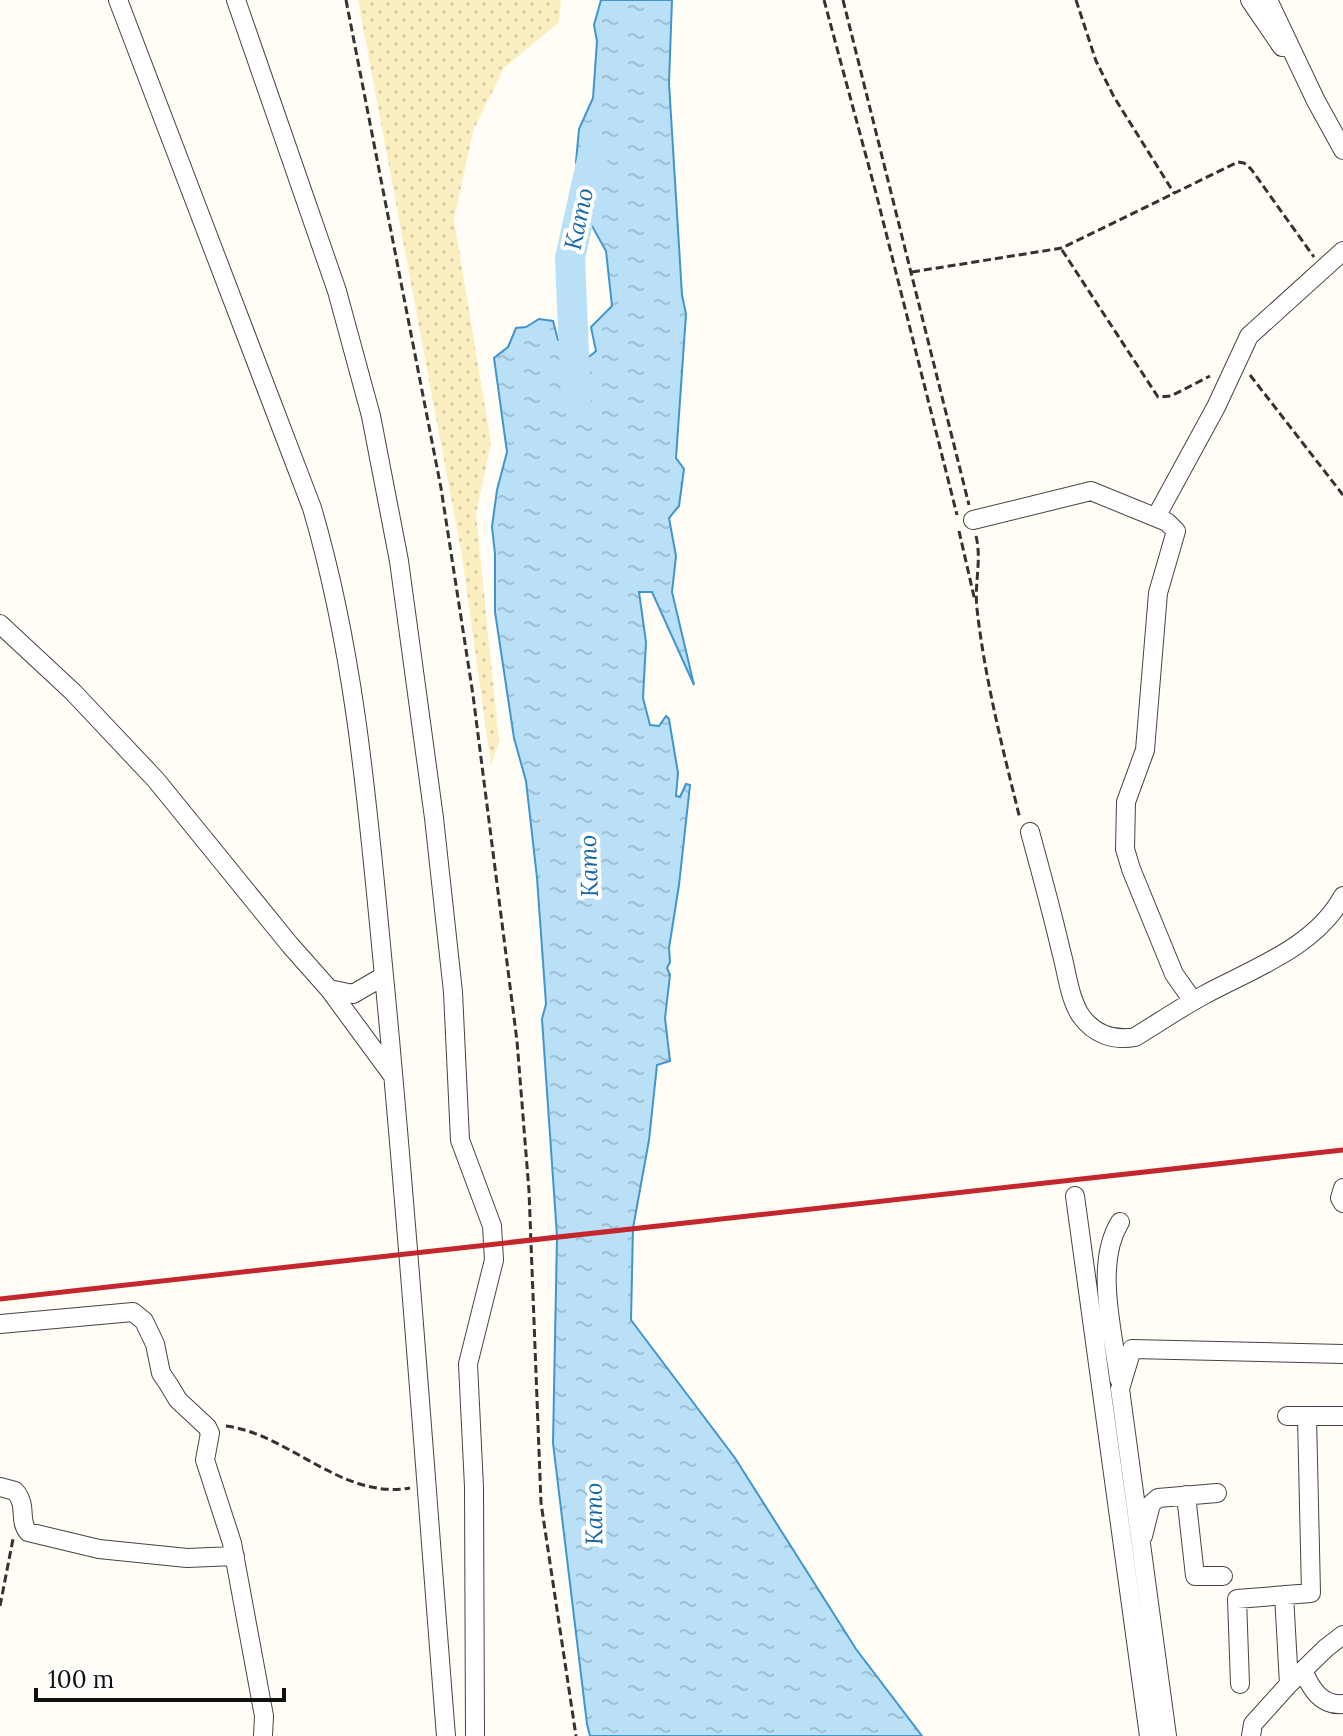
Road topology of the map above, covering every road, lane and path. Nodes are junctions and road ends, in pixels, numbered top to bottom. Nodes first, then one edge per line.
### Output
1 (118, 0) edge
2 (236, 0) edge
3 (346, 0) edge
4 (824, 0) edge
5 (843, 0) edge
6 (1076, 0) edge
7 (1250, 0) edge
8 (1268, 0) edge
9 (1305, 78) junction
10 (1343, 126) edge
11 (1343, 150) edge
12 (1174, 193) junction
13 (1062, 248) junction
14 (1343, 251) edge
15 (1323, 270) junction
16 (912, 272) junction
17 (1235, 364) junction
18 (1343, 495) edge
19 (1156, 517) junction
20 (973, 520) junction
21 (976, 605) junction
22 (0, 624) edge
23 (1030, 832) joint
24 (1343, 896) edge
25 (384, 976) junction
26 (329, 989) junction
27 (1193, 1001) junction
28 (393, 1076) junction
29 (1343, 1188) edge
30 (1075, 1196) dead end
31 (1343, 1203) edge
32 (1120, 1222) dead end
33 (0, 1324) edge
34 (1343, 1354) edge
35 (1120, 1389) junction
36 (1287, 1416) dead end
37 (1307, 1416) junction
38 (1343, 1416) edge
39 (208, 1430) junction
40 (426, 1486) junction
41 (0, 1487) edge
42 (1217, 1493) dead end
43 (1186, 1495) junction
44 (25, 1530) junction
45 (1141, 1546) junction
46 (235, 1556) junction
47 (1223, 1576) dead end
48 (1284, 1595) junction
49 (0, 1606) edge
50 (1343, 1635) edge
51 (1303, 1670) junction
52 (1240, 1684) dead end
53 (1289, 1684) junction
54 (1343, 1704) edge
55 (263, 1736) edge
56 (446, 1736) edge
57 (475, 1736) edge
58 (576, 1736) edge
59 (1149, 1736) edge
60 (1167, 1736) edge
61 (1251, 1736) edge

1 - 25 street
2 - 57 street
3 - 58 path
4 - 21 path
5 - 16 path
6 - 12 path
7 - 9 street
8 - 9 street
9 - 10 street
9 - 11 street
12 - 13 path
12 - 15 path
13 - 16 path
13 - 17 path
14 - 15 street
15 - 17 street
16 - 20 path
17 - 18 path
17 - 19 street
19 - 20 street
19 - 27 street
20 - 21 path
21 - 23 path
22 - 26 street
23 - 27 street
24 - 27 street
25 - 26 street
25 - 28 street
26 - 28 street
28 - 40 street
29 - 31 street
30 - 59 street
32 - 35 street
33 - 39 street
34 - 35 street
35 - 45 street
36 - 37 street
37 - 38 street
37 - 48 street
39 - 40 path
39 - 46 street
40 - 56 street
41 - 44 street
42 - 43 street
43 - 45 street
43 - 47 street
44 - 46 street
44 - 49 path
45 - 60 street
46 - 55 street
48 - 52 street
48 - 53 street
50 - 51 street
51 - 53 street
51 - 54 street
53 - 61 street

